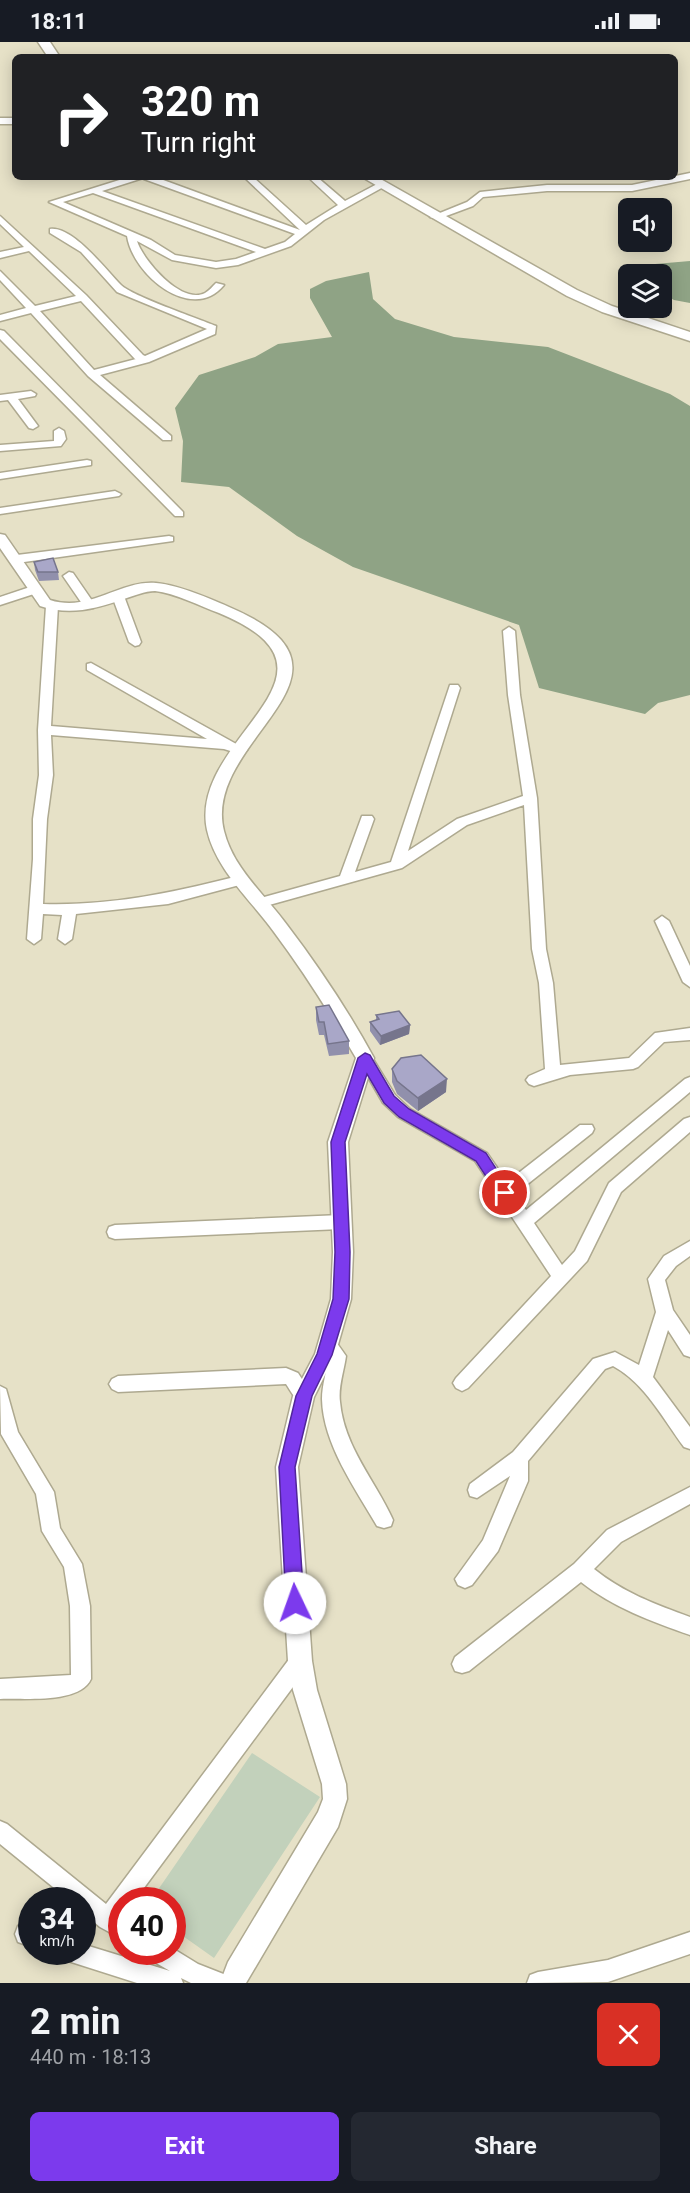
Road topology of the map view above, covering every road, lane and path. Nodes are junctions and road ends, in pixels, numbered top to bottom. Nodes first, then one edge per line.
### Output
1 (130, 180) edge
2 (156, 180) edge
3 (251, 180) edge
4 (315, 180) edge
5 (373, 180) edge
6 (671, 180) edge
7 (382, 185) junction
8 (95, 191) junction
9 (344, 205) junction
10 (435, 217) junction
11 (0, 219) edge
12 (53, 231) dead end
13 (305, 232) junction
14 (131, 237) junction
15 (30, 248) junction
16 (267, 253) junction
17 (0, 255) edge
18 (0, 274) edge
19 (219, 285) dead end
20 (83, 297) junction
21 (34, 310) junction
22 (0, 318) edge
23 (0, 333) edge
24 (690, 337) edge
25 (145, 360) junction
26 (92, 374) junction
27 (31, 394) dead end
28 (5, 397) edge
29 (33, 426) dead end
30 (59, 431) dead end
31 (166, 438) dead end
32 (0, 448) edge
33 (87, 463) dead end
34 (0, 476) edge
35 (115, 494) dead end
36 (0, 511) edge
37 (179, 514) dead end
38 (169, 539) dead end
39 (5, 547) edge
40 (69, 576) dead end
41 (36, 589) junction
42 (118, 596) junction
43 (0, 601) edge
44 (89, 605) junction
45 (52, 606) junction
46 (509, 631) dead end
47 (135, 642) dead end
48 (91, 667) dead end
49 (454, 688) dead end
50 (44, 730) junction
51 (233, 748) junction
52 (530, 798) junction
53 (367, 819) dead end
54 (396, 864) junction
55 (346, 878) junction
56 (242, 880) junction
57 (261, 902) junction
58 (36, 909) junction
59 (70, 910) junction
60 (662, 921) dead end
61 (34, 939) dead end
62 (65, 939) dead end
63 (690, 982) edge
64 (690, 1034) edge
65 (365, 1058) junction
66 (553, 1070) junction
67 (534, 1080) dead end
68 (690, 1083) edge
69 (690, 1123) edge
70 (586, 1129) dead end
71 (505, 1193) junction
72 (341, 1222) junction
73 (523, 1222) junction
74 (115, 1232) dead end
75 (690, 1248) edge
76 (561, 1277) junction
77 (665, 1312) junction
78 (328, 1344) junction
79 (690, 1350) edge
80 (643, 1380) junction
81 (462, 1383) dead end
82 (118, 1384) dead end
83 (0, 1394) edge
84 (304, 1396) junction
85 (690, 1441) edge
86 (519, 1458) junction
87 (477, 1490) dead end
88 (690, 1495) edge
89 (384, 1520) dead end
90 (581, 1570) junction
91 (465, 1579) dead end
92 (690, 1626) edge
93 (300, 1661) junction
94 (462, 1664) dead end
95 (0, 1689) edge
96 (0, 1832) edge
97 (140, 1887) edge
98 (108, 1917) edge
99 (690, 1943) edge
100 (96, 1959) edge
101 (180, 1965) edge
102 (608, 1977) edge
103 (172, 1983) edge
104 (218, 1983) edge
105 (233, 1983) edge
106 (538, 1983) edge

1 - 8 street
2 - 13 street
3 - 13 street
4 - 9 street
5 - 7 main road
6 - 10 street
7 - 9 street
7 - 10 main road
8 - 14 street
8 - 16 street
9 - 13 street
10 - 24 main road
11 - 15 street
12 - 25 street
13 - 16 street
14 - 16 street
14 - 19 street
15 - 17 street
15 - 20 street
18 - 21 street
20 - 21 street
20 - 25 street
21 - 22 street
21 - 26 street
23 - 37 street
25 - 26 street
26 - 31 street
27 - 28 street
28 - 29 street
30 - 32 street
33 - 34 street
35 - 36 street
38 - 39 street
39 - 41 street
40 - 44 street
41 - 43 street
41 - 45 street
42 - 44 street
42 - 47 street
42 - 51 street
44 - 45 street
45 - 50 street
46 - 52 street
48 - 51 street
49 - 54 street
50 - 51 street
50 - 58 street
51 - 56 street
52 - 54 street
52 - 66 street
53 - 55 street
54 - 55 street
55 - 57 street
56 - 57 street
56 - 59 street
57 - 65 street
58 - 59 street
58 - 61 street
59 - 62 street
60 - 63 street
64 - 66 street
65 - 71 street
65 - 72 street
66 - 67 street
68 - 73 street
69 - 76 street
70 - 71 street
71 - 73 street
72 - 74 street
72 - 78 street
73 - 76 street
75 - 77 street
76 - 81 street
77 - 79 street
77 - 80 street
78 - 84 street
78 - 89 street
80 - 85 street
80 - 86 street
82 - 84 street
83 - 95 street
84 - 93 street
86 - 87 street
86 - 91 street
88 - 90 street
90 - 92 street
90 - 94 street
93 - 97 street
93 - 105 street
96 - 98 street
99 - 102 street
100 - 103 street
101 - 104 street
102 - 106 street

